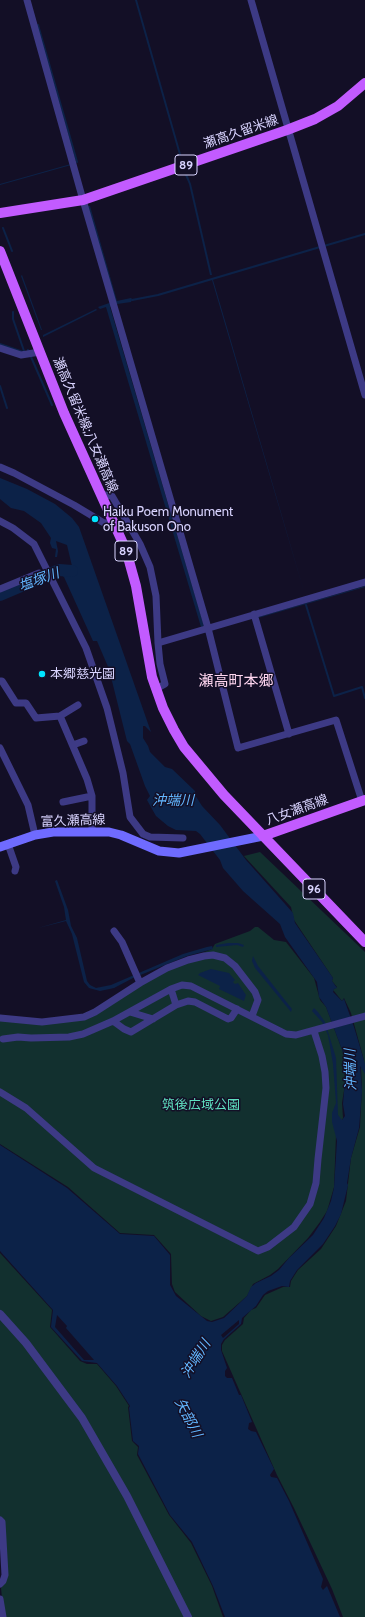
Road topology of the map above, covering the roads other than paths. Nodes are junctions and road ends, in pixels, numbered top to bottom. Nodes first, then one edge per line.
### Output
1 (27, 0) edge
2 (251, 0) edge
3 (364, 87) edge
4 (287, 130) junction
5 (83, 200) junction
6 (0, 213) edge
7 (0, 251) edge
8 (0, 348) edge
9 (40, 352) junction
10 (365, 395) edge
11 (0, 467) edge
12 (100, 494) junction
13 (0, 521) edge
14 (114, 523) junction
15 (38, 573) dead end
16 (365, 582) edge
17 (0, 589) edge
18 (254, 614) junction
19 (208, 628) junction
20 (158, 643) junction
21 (0, 681) edge
22 (156, 689) junction
23 (78, 705) dead end
24 (60, 716) junction
25 (289, 734) junction
26 (84, 741) dead end
27 (73, 745) junction
28 (0, 748) edge
29 (92, 796) junction
30 (364, 800) edge
31 (63, 802) dead end
32 (137, 827) junction
33 (92, 832) junction
34 (35, 835) junction
35 (263, 836) junction
36 (183, 838) dead end
37 (145, 845) junction
38 (4, 846) edge
39 (15, 871) dead end
40 (114, 931) dead end
41 (365, 942) edge
42 (140, 983) junction
43 (171, 989) junction
44 (176, 1005) junction
45 (237, 1009) junction
46 (130, 1012) junction
47 (252, 1016) junction
48 (365, 1016) edge
49 (0, 1018) edge
50 (153, 1019) junction
51 (113, 1021) junction
52 (314, 1031) junction
53 (3, 1039) dead end
54 (0, 1092) edge
55 (0, 1314) edge
56 (0, 1520) edge
57 (0, 1584) edge
58 (0, 1599) edge
59 (3, 1617) edge
60 (188, 1617) edge

1 - 5 street
2 - 4 street
3 - 4 main road, 瀬高久留米線 / 89
4 - 5 main road, 瀬高久留米線 / 89
4 - 10 street
5 - 6 main road, 瀬高久留米線 / 89
5 - 19 street
7 - 9 main road, 瀬高久留米線;八女瀬高線 / 89
8 - 9 street
9 - 12 main road, 瀬高久留米線;八女瀬高線 / 89
11 - 14 street
12 - 14 main road, 瀬高久留米線;八女瀬高線 / 89
12 - 20 street
13 - 32 street
14 - 22 main road, 瀬高久留米線;八女瀬高線 / 89
15 - 17 street
16 - 18 street
18 - 19 street
18 - 25 street
19 - 20 street
19 - 25 street
20 - 22 street
21 - 24 street
22 - 35 main road, 瀬高久留米線;八女瀬高線 / 89
23 - 24 street
24 - 27 street
25 - 30 street
26 - 27 street
27 - 29 street
28 - 34 street
29 - 31 street
29 - 33 street
30 - 35 main road, 八女瀬高線
32 - 36 street
32 - 37 street
33 - 34 main road, 富久瀬高線
33 - 37 main road, 富久瀬高線
34 - 38 main road, 富久瀬高線
35 - 37 main road, 富久瀬高線
35 - 41 main road, 八女瀬高線 / 96
38 - 39 street
40 - 42 street
42 - 47 street
42 - 49 street
43 - 44 street
43 - 45 street
43 - 46 street
44 - 45 street
44 - 50 street
45 - 47 street
46 - 50 street
46 - 51 street
47 - 52 street
48 - 52 street
50 - 51 street
51 - 53 street
52 - 54 street
55 - 60 street
56 - 57 street
58 - 59 street

